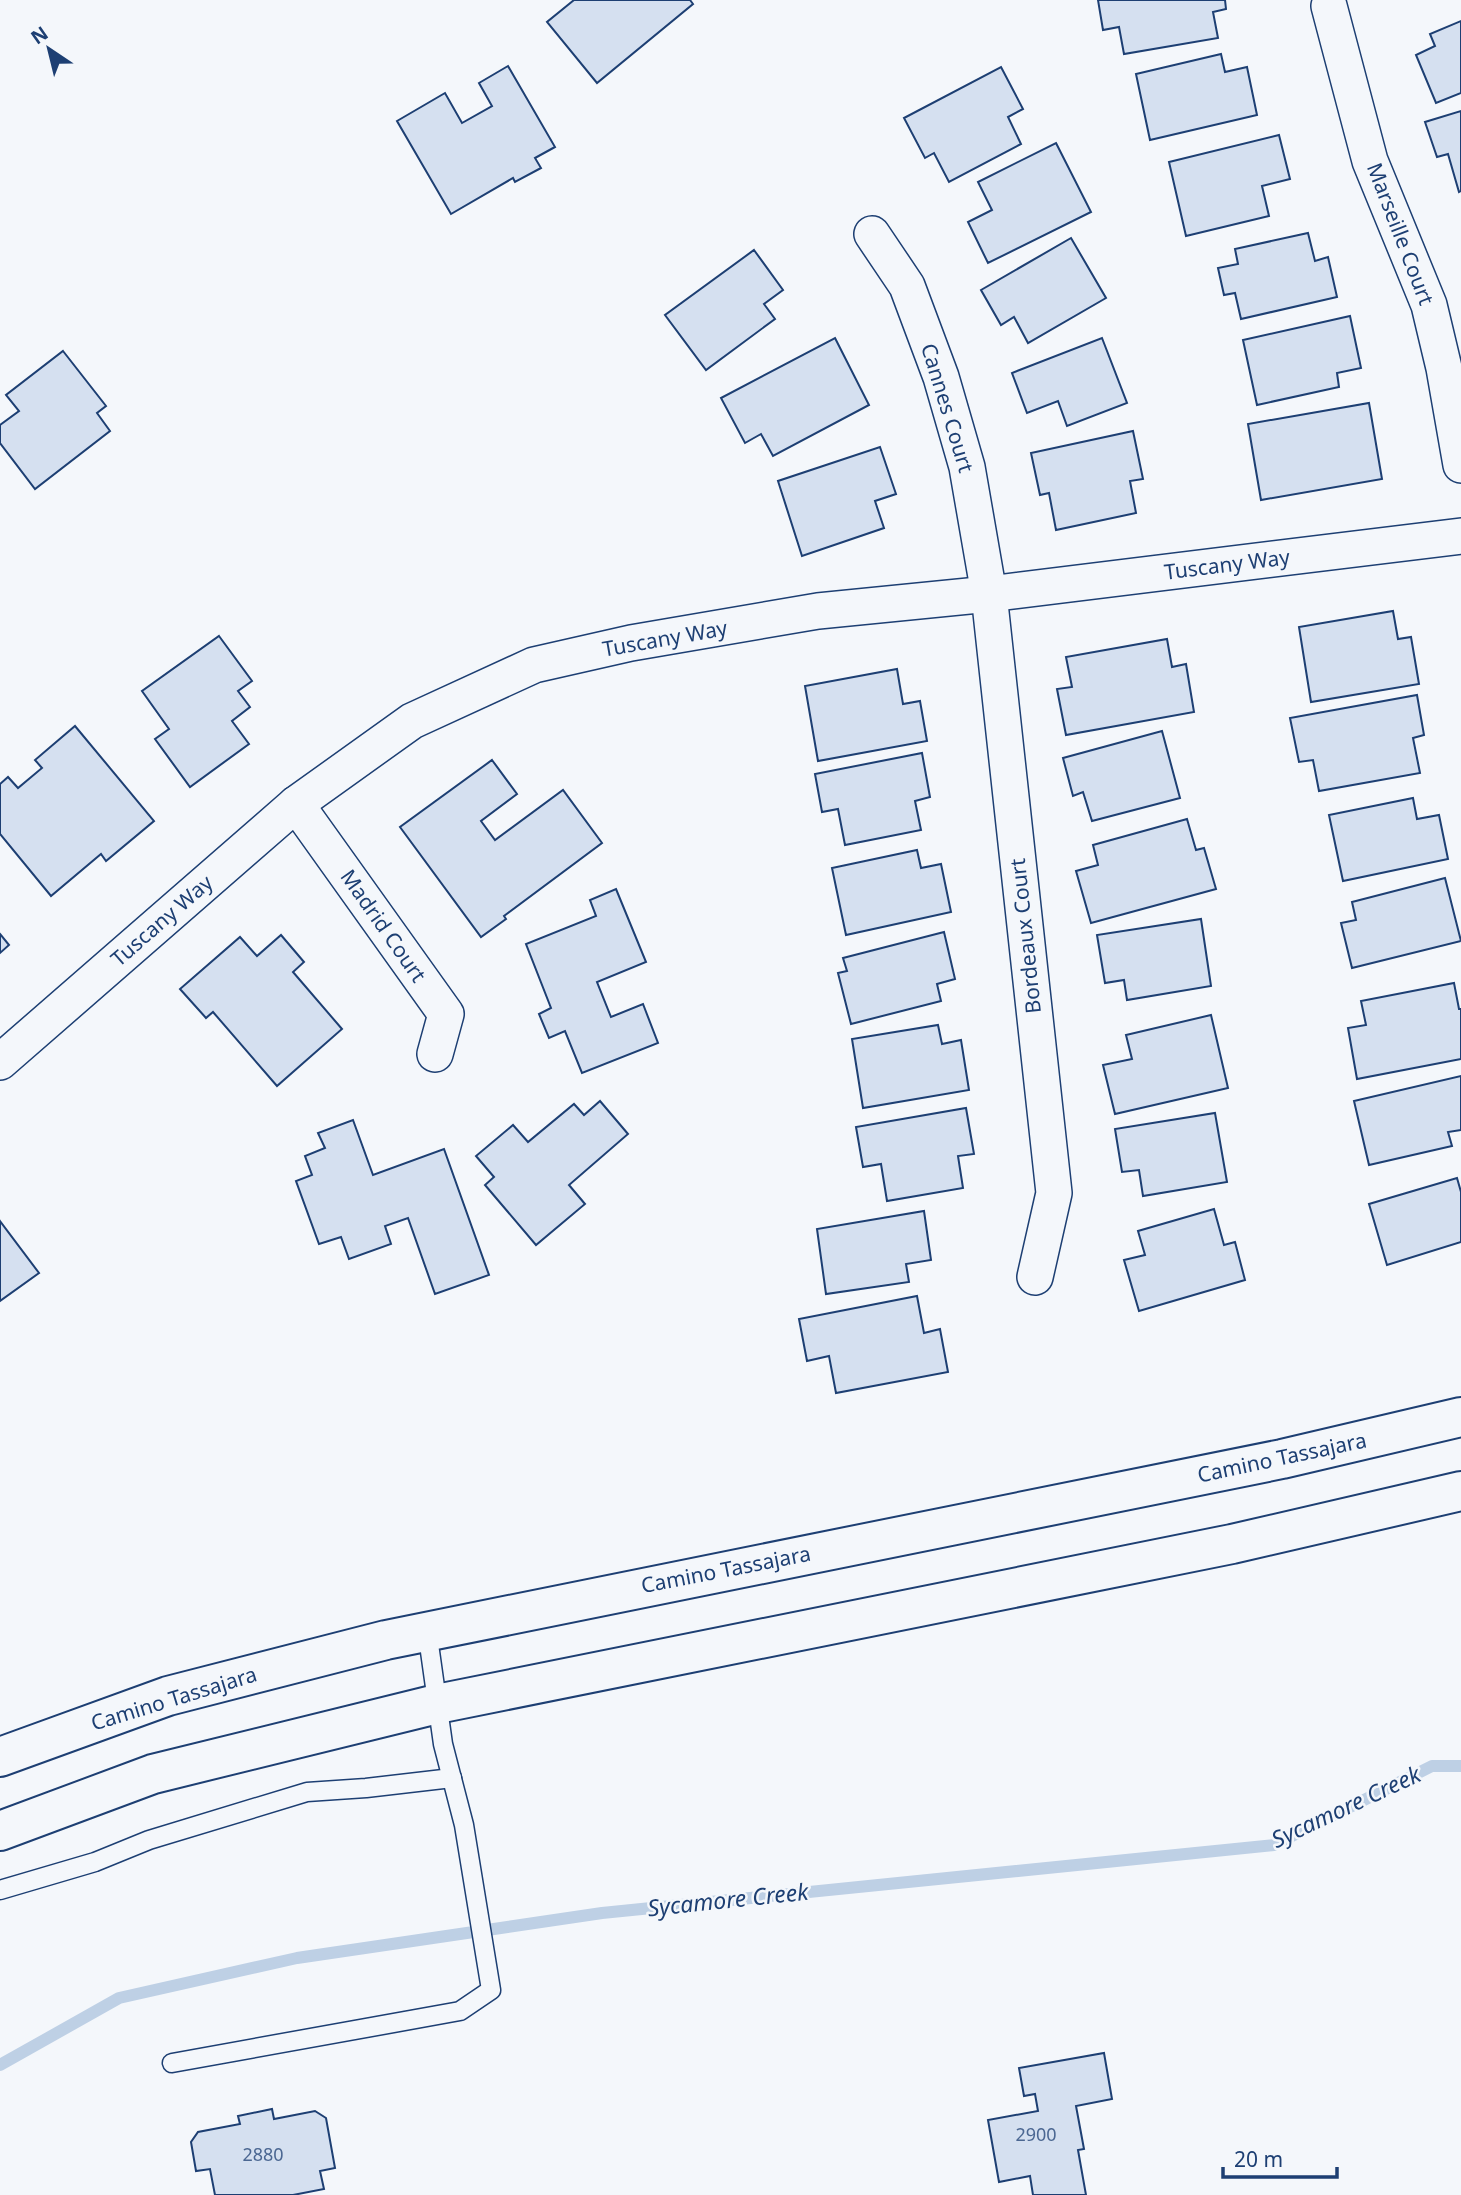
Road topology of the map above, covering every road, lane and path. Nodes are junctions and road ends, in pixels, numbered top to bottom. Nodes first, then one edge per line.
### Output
1 (1329, 6) dead end
2 (872, 234) dead end
3 (1461, 466) edge
4 (1461, 536) edge
5 (989, 594) junction
6 (296, 804) junction
7 (435, 1054) dead end
8 (0, 1062) edge
9 (1035, 1277) dead end
10 (1461, 1417) edge
11 (1461, 1491) edge
12 (427, 1630) junction
13 (437, 1704) junction
14 (0, 1757) edge
15 (452, 1778) junction
16 (0, 1831) edge
17 (0, 1890) edge
18 (172, 2063) dead end

1 - 3 street, Marseille Court
2 - 5 street, Cannes Court
4 - 5 street, Tuscany Way
5 - 6 street, Tuscany Way
5 - 9 street, Bordeaux Court
6 - 7 street, Madrid Court
6 - 8 street, Tuscany Way
10 - 12 main road, Camino Tassajara
11 - 13 main road
12 - 13 lane
12 - 14 main road, Camino Tassajara
13 - 15 lane
13 - 16 main road
15 - 17 lane
15 - 18 lane

